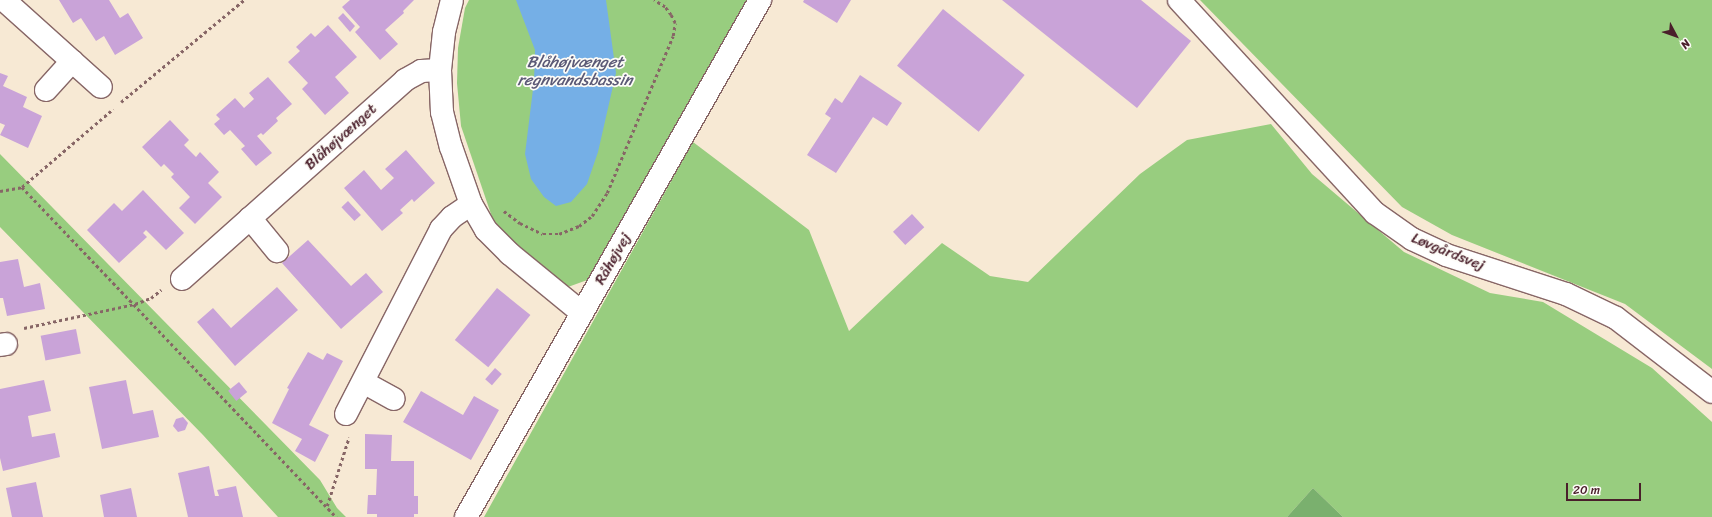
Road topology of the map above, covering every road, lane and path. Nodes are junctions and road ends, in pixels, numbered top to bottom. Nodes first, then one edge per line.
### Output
1 (4, 0) edge
2 (244, 0) edge
3 (452, 0) edge
4 (654, 0) edge
5 (760, 0) edge
6 (1179, 0) edge
7 (72, 61) junction
8 (440, 70) junction
9 (101, 87) dead end
10 (46, 90) dead end
11 (120, 104) dead end
12 (114, 108) dead end
13 (22, 187) junction
14 (0, 191) edge
15 (471, 204) junction
16 (250, 218) junction
17 (277, 251) dead end
18 (182, 279) joint
19 (136, 304) junction
20 (582, 313) junction
21 (3, 344) edge
22 (363, 382) junction
23 (1712, 392) edge
24 (394, 399) dead end
25 (346, 414) joint
26 (327, 507) junction
27 (336, 517) edge
28 (466, 517) edge

1 - 7 street
2 - 11 path
3 - 8 street
4 - 15 path
5 - 20 street, Råhøjvej
6 - 23 street, Løvgårdsvej
7 - 9 street
7 - 10 street
8 - 15 street
8 - 16 street, Blåhøjvænget
12 - 13 path
13 - 14 path
13 - 19 path
15 - 20 street
15 - 22 street
16 - 17 street
16 - 18 street, Blåhøjvænget
18 - 19 path
19 - 21 path
19 - 26 path
20 - 28 street, Råhøjvej
22 - 24 street
22 - 25 street
25 - 26 path
26 - 27 path

